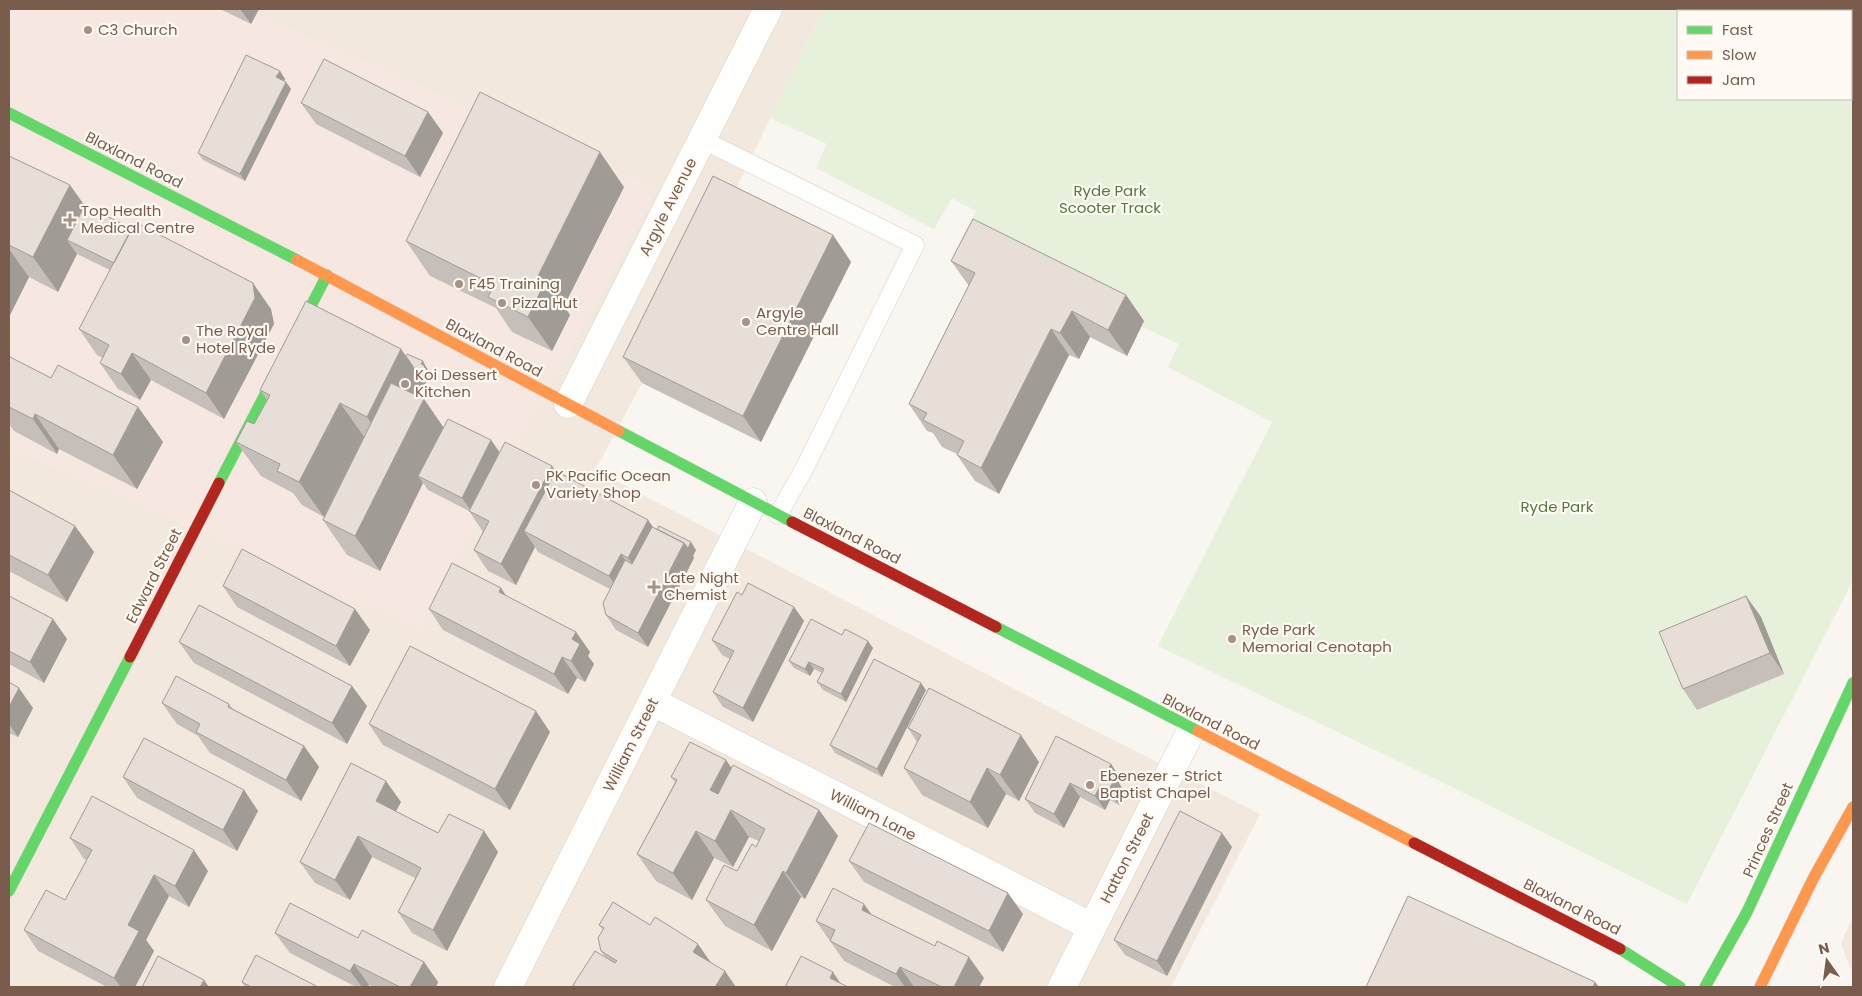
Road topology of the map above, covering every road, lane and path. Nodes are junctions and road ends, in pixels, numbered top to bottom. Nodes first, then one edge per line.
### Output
1 (768, 9) edge
2 (9, 113) edge
3 (703, 140) junction
4 (327, 275) junction
5 (568, 404) junction
6 (754, 502) junction
7 (778, 515) junction
8 (1853, 683) edge
9 (653, 702) junction
10 (1192, 730) junction
11 (1853, 807) edge
12 (9, 892) edge
13 (1092, 927) junction
14 (508, 987) edge
15 (1062, 987) edge
16 (1680, 987) edge
17 (1705, 987) edge
18 (1760, 987) edge

1 - 3 street, Argyle Avenue
2 - 4 street, Blaxland Road
3 - 5 street, Argyle Avenue
3 - 7 lane
4 - 5 street, Blaxland Road
4 - 12 street, Edward Street
5 - 6 street, Blaxland Road
6 - 7 street, Blaxland Road
6 - 9 street, William Street
7 - 10 street, Blaxland Road
8 - 17 street, Princes Street
9 - 13 street, William Lane
9 - 14 street, William Street
10 - 13 street, Hatton Street
10 - 16 street, Blaxland Road
11 - 18 street
13 - 15 street, Hatton Street

